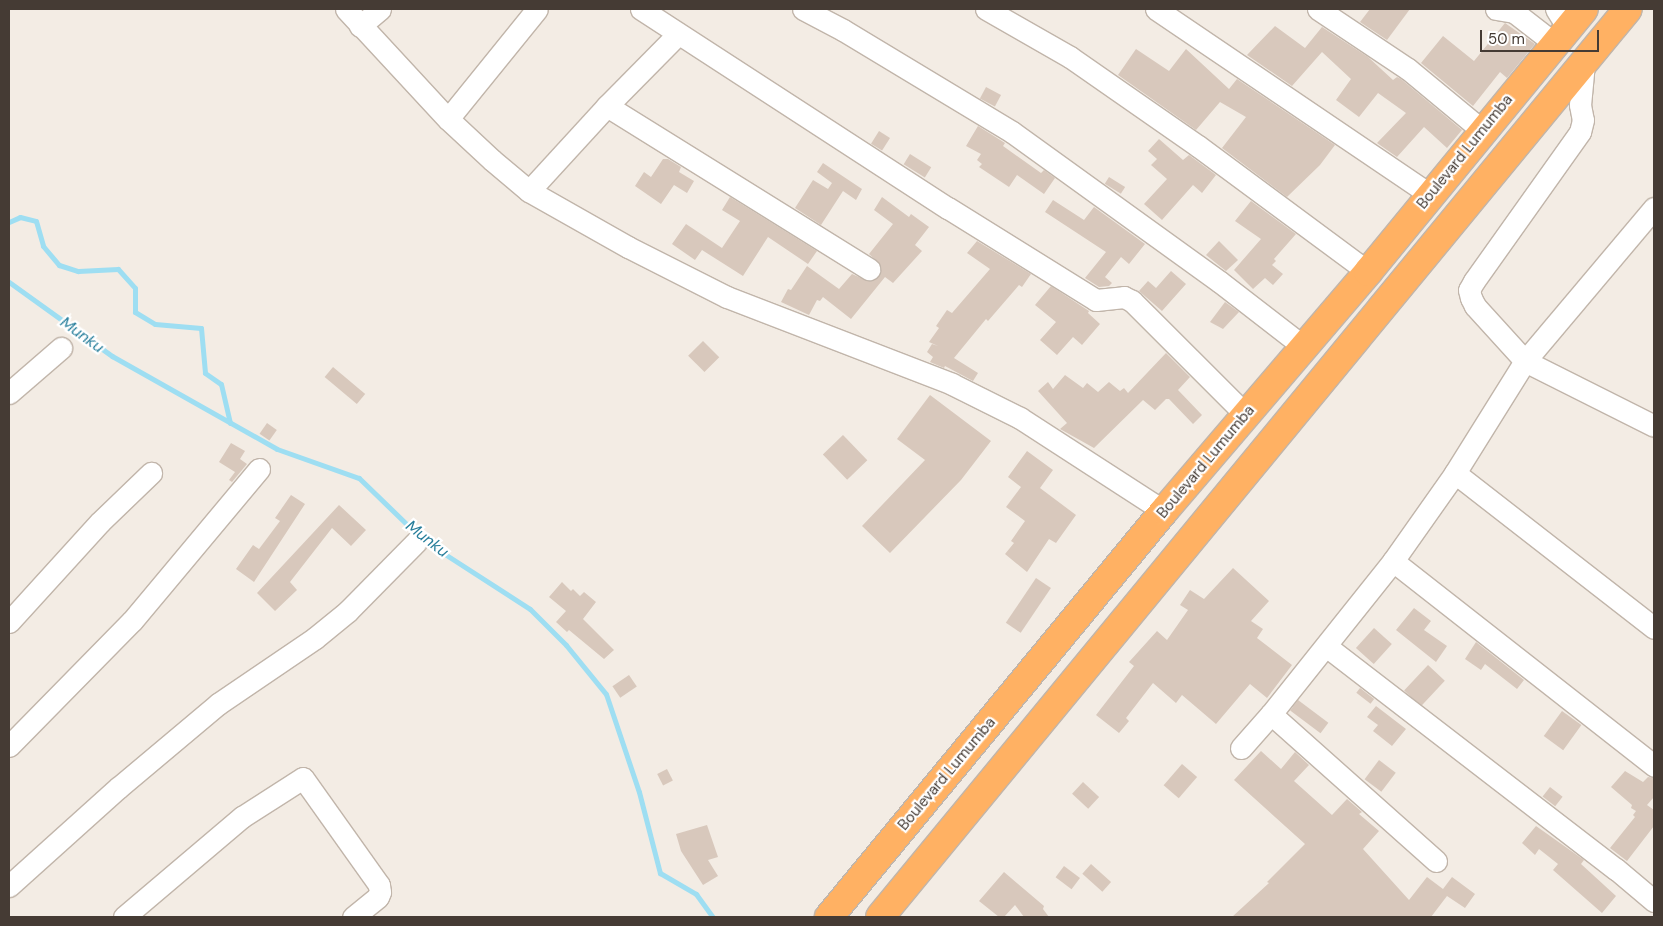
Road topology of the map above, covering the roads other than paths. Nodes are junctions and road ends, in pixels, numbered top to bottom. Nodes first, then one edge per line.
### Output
1 (346, 9) edge
2 (380, 9) edge
3 (537, 9) edge
4 (641, 9) edge
5 (803, 9) edge
6 (986, 9) edge
7 (1156, 9) edge
8 (1318, 9) edge
9 (1496, 9) edge
10 (1628, 9) edge
11 (1565, 22) edge
12 (360, 26) junction
13 (678, 34) junction
14 (1584, 63) junction
15 (607, 106) junction
16 (448, 119) junction
17 (1483, 131) junction
18 (529, 190) junction
19 (1431, 195) junction
20 (1654, 208) edge
21 (869, 269) dead end
22 (1368, 272) junction
23 (1304, 347) junction
24 (61, 348) dead end
25 (1525, 361) junction
26 (9, 393) edge
27 (1246, 415) junction
28 (1654, 426) edge
29 (259, 469) dead end
30 (151, 473) dead end
31 (1455, 473) junction
32 (1164, 511) junction
33 (416, 542) dead end
34 (1393, 561) junction
35 (9, 622) edge
36 (1654, 628) edge
37 (1326, 646) junction
38 (1271, 714) junction
39 (9, 746) edge
40 (1241, 748) dead end
41 (1654, 766) edge
42 (1436, 861) dead end
43 (9, 886) edge
44 (1654, 901) edge
45 (124, 917) edge
46 (353, 917) edge
47 (829, 917) edge
48 (880, 917) edge

1 - 12 street
2 - 12 street
3 - 16 street
4 - 13 street
5 - 23 street
6 - 22 street
7 - 19 street
8 - 17 street
9 - 11 street
10 - 14 highway
11 - 17 highway, Boulevard Lumumba
12 - 16 street
13 - 15 street
13 - 27 street
14 - 25 street
14 - 48 highway
15 - 18 street
15 - 21 street
16 - 18 street
17 - 19 highway, Boulevard Lumumba
18 - 32 street
19 - 22 highway, Boulevard Lumumba
20 - 25 street
22 - 23 highway, Boulevard Lumumba
23 - 27 highway, Boulevard Lumumba
24 - 26 street
25 - 28 street
25 - 31 street
27 - 32 highway, Boulevard Lumumba
29 - 39 street
30 - 35 street
31 - 34 street
31 - 36 street
32 - 47 highway, Boulevard Lumumba
33 - 43 street
34 - 37 street
34 - 41 street
37 - 38 street
37 - 44 street
38 - 40 street
38 - 42 street
45 - 46 street

